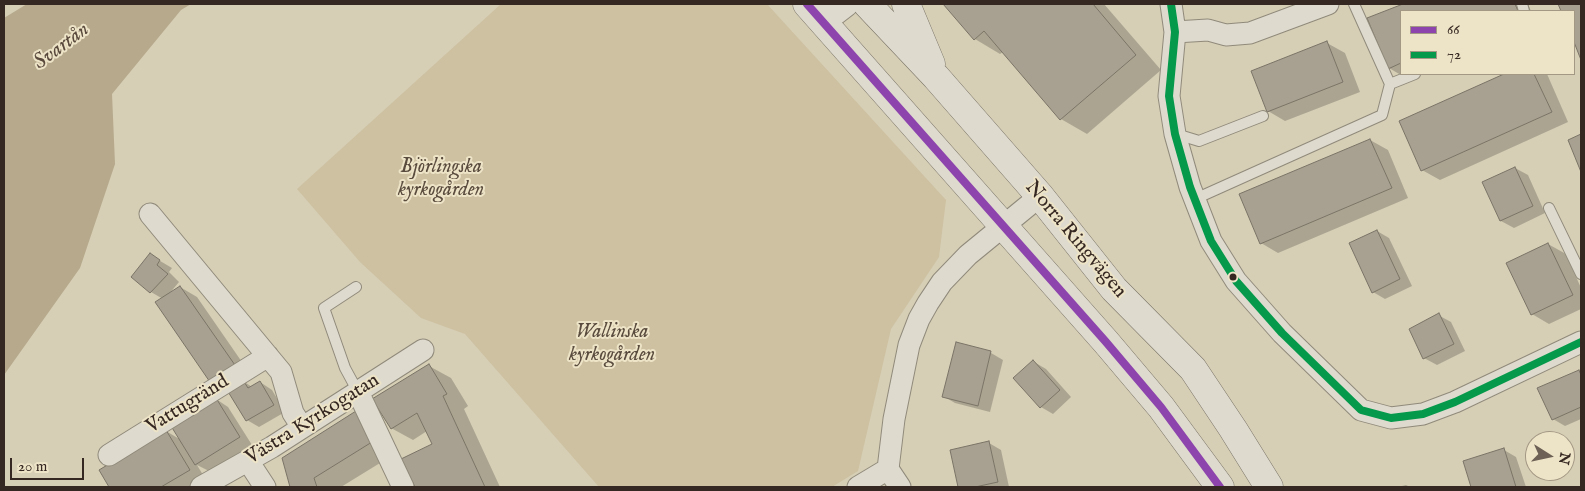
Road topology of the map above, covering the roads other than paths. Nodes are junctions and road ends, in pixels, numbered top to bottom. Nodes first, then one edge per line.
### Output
1 (845, 4) edge
2 (866, 4) edge
3 (906, 4) edge
4 (1171, 4) edge
5 (1328, 4) edge
6 (1354, 4) edge
7 (815, 12) edge
8 (1174, 32) junction
9 (1412, 75) edge
10 (936, 77) junction
11 (1390, 84) junction
12 (1263, 116) dead end
13 (1175, 134) junction
14 (1040, 196) junction
15 (1195, 199) junction
16 (1549, 208) dead end
17 (150, 214) dead end
18 (1004, 226) junction
19 (1581, 274) edge
20 (356, 287) dead end
21 (1581, 342) edge
22 (424, 350) dead end
23 (268, 356) junction
24 (358, 392) junction
25 (302, 427) junction
26 (109, 455) dead end
27 (248, 461) junction
28 (888, 469) junction
29 (200, 487) edge
30 (264, 487) edge
31 (403, 487) edge
32 (858, 487) edge
33 (900, 487) edge
34 (1220, 487) edge
35 (1269, 487) edge

1 - 7 street
2 - 10 main road, Norra Ringvägen
3 - 10 main road
4 - 8 street
5 - 8 street
6 - 11 lane
7 - 18 main road
8 - 13 street
9 - 11 lane
10 - 14 main road, Norra Ringvägen
11 - 15 lane
12 - 13 lane
13 - 15 street
14 - 18 street
14 - 35 main road, Norra Ringvägen
15 - 21 street
16 - 19 lane
17 - 23 street
18 - 28 street
18 - 34 main road
20 - 24 lane
22 - 24 street, Västra Kyrkogatan
23 - 25 street
23 - 26 street, Vattugränd
24 - 25 street, Västra Kyrkogatan
24 - 31 street
25 - 27 street, Västra Kyrkogatan
27 - 29 street, Västra Kyrkogatan
27 - 30 street
28 - 32 street
28 - 33 street

